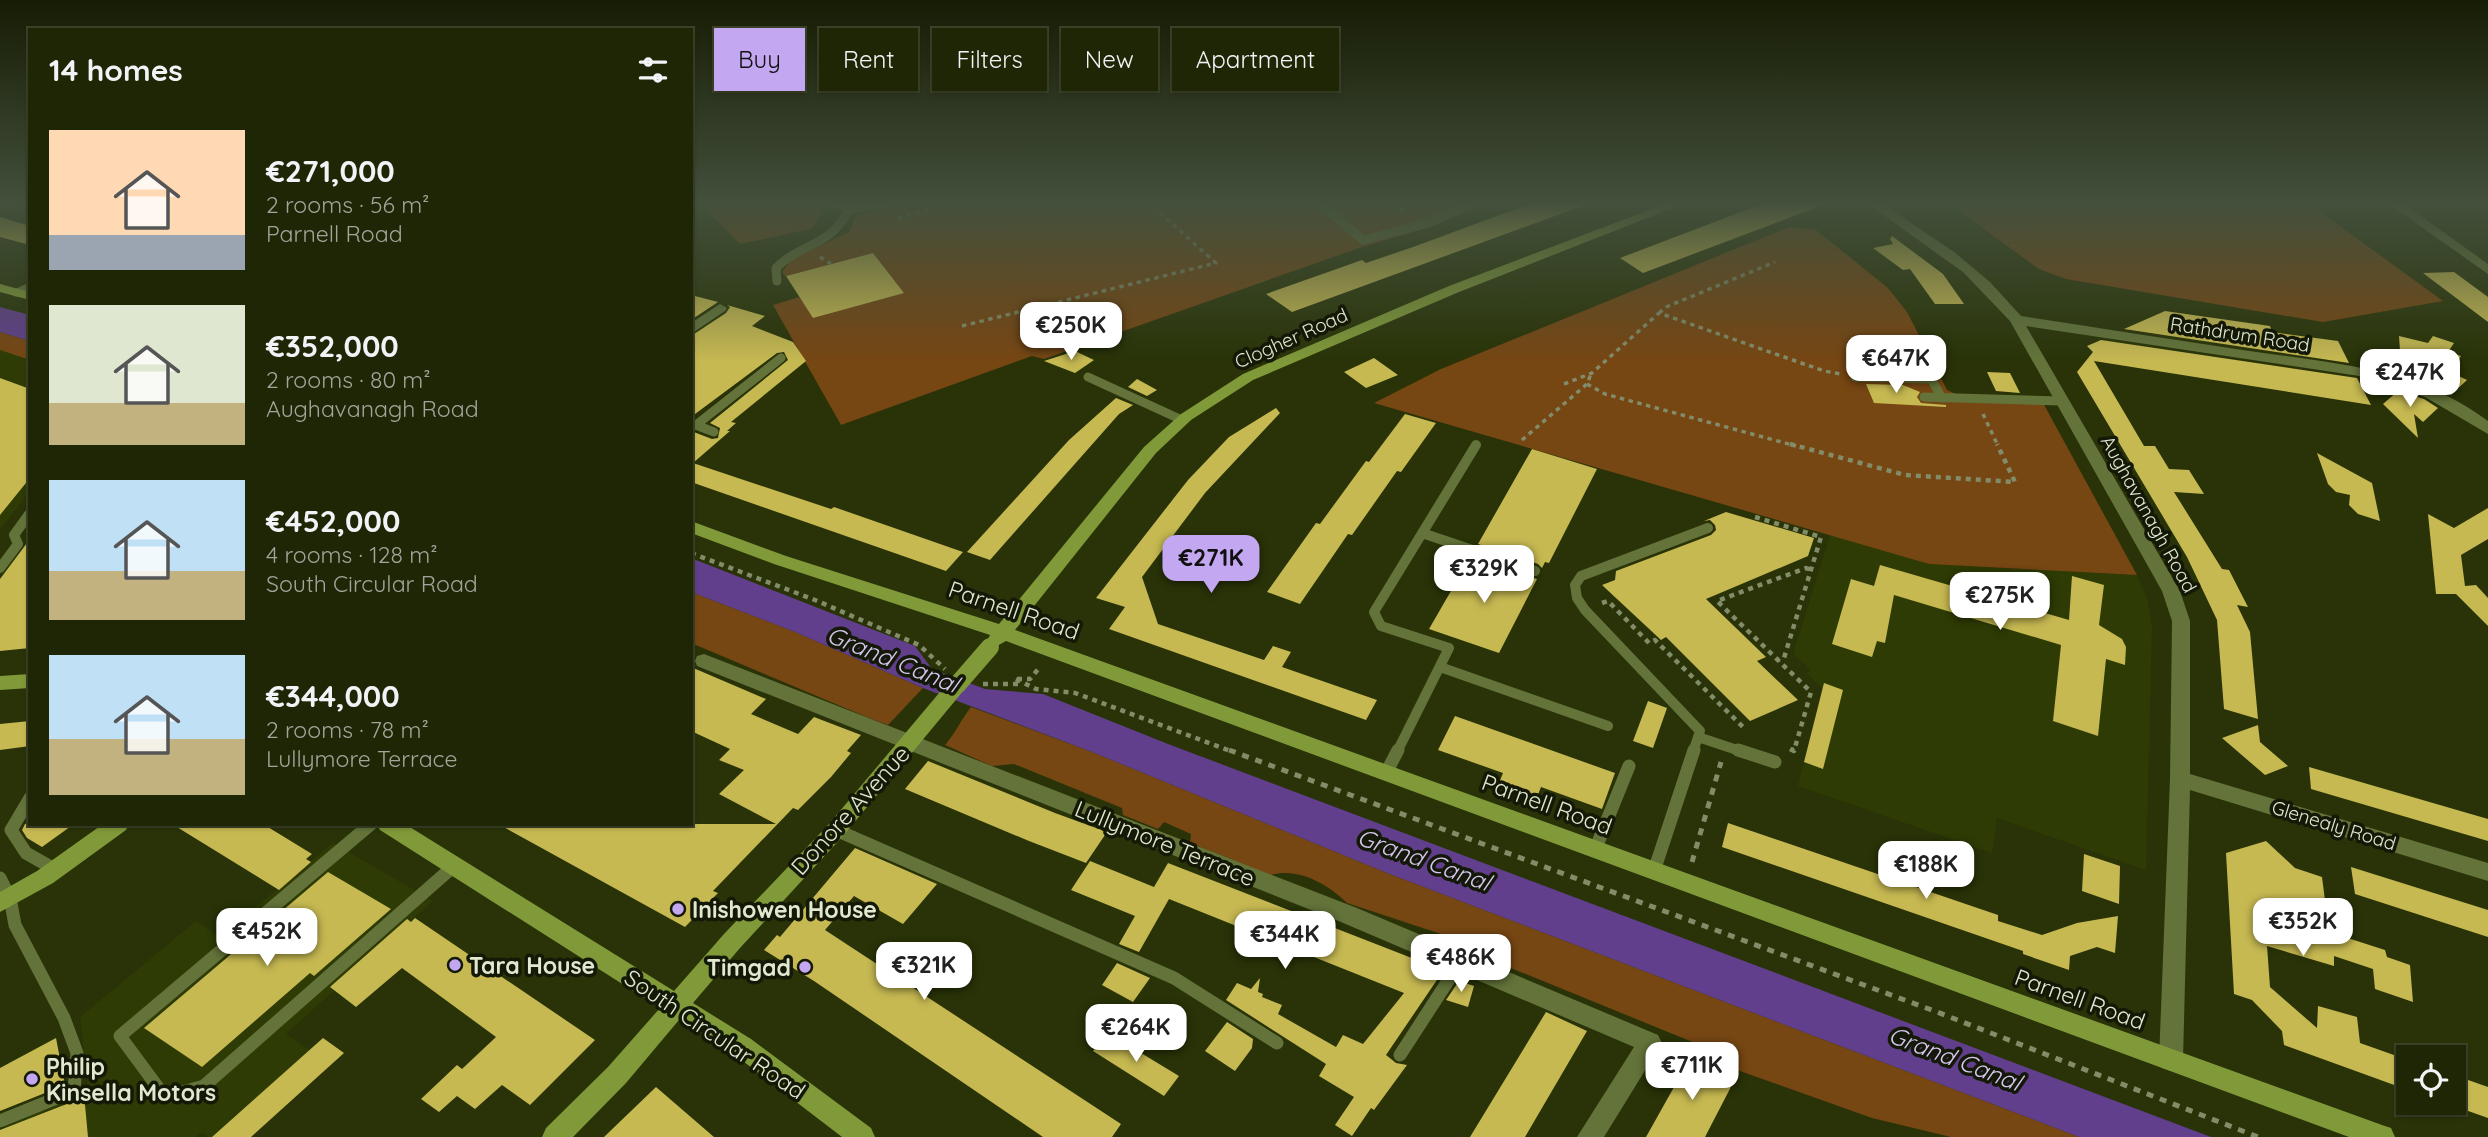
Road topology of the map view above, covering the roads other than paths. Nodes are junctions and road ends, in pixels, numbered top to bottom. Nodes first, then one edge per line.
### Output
1 (790, 255) edge
2 (1543, 255) edge
3 (1950, 255) edge
4 (2467, 255) edge
5 (2488, 270) edge
6 (777, 281) dead end
7 (0, 288) edge
8 (26, 292) edge
9 (720, 308) dead end
10 (2015, 320) junction
11 (693, 328) edge
12 (1917, 354) dead end
13 (781, 358) dead end
14 (1088, 377) dead end
15 (1855, 377) road end
16 (1931, 379) junction
17 (1924, 397) dead end
18 (1942, 398) junction
19 (2062, 401) junction
20 (1182, 421) junction
21 (694, 424) edge
22 (2488, 429) edge
23 (714, 432) dead end
24 (1476, 445) dead end
25 (28, 516) edge
26 (693, 528) edge
27 (1708, 528) dead end
28 (1422, 533) junction
29 (0, 568) edge
30 (1535, 570) dead end
31 (996, 639) junction
32 (697, 658) edge
33 (1440, 667) junction
34 (28, 681) edge
35 (0, 683) edge
36 (1608, 726) dead end
37 (915, 737) junction
38 (1698, 737) junction
39 (1775, 762) dead end
40 (1629, 766) dead end
41 (1386, 773) junction
42 (2180, 779) junction
43 (28, 801) edge
44 (116, 826) edge
45 (369, 826) edge
46 (390, 826) edge
47 (836, 830) junction
48 (1595, 850) junction
49 (455, 865) junction
50 (56, 870) junction
51 (1654, 871) junction
52 (2488, 872) edge
53 (0, 878) edge
54 (5, 901) edge
55 (1459, 964) junction
56 (677, 1005) junction
57 (1277, 1043) dead end
58 (1400, 1055) dead end
59 (2171, 1060) junction
60 (0, 1121) edge
61 (555, 1137) edge
62 (862, 1137) edge
63 (1590, 1137) edge
64 (2382, 1137) edge

1 - 6 lane
2 - 20 main road, Clogher Road
3 - 10 street, Aughavanagh Road
4 - 5 street
7 - 8 main road
9 - 11 street
10 - 19 street, Aughavanagh Road
10 - 22 street, Rathdrum Road
12 - 16 lane
13 - 21 lane
14 - 20 lane
15 - 16 lane
16 - 18 lane
17 - 18 lane
18 - 19 lane
19 - 42 street, Aughavanagh Road
20 - 31 main road, Clogher Road
21 - 23 lane
24 - 28 lane
25 - 29 lane
26 - 31 main road, Parnell Road
27 - 38 lane
28 - 30 lane
28 - 33 lane
31 - 37 main road, Donore Avenue, bridge
31 - 41 main road, Parnell Road
32 - 37 street, Lullymore Terrace
33 - 36 lane
33 - 41 lane
34 - 35 main road
37 - 47 main road, Donore Avenue
37 - 55 street, Lullymore Terrace
38 - 39 lane
38 - 51 lane
40 - 48 lane
41 - 48 main road, Parnell Road
42 - 52 street, Glenealy Road
42 - 59 street, Aughavanagh Road
43 - 50 lane
44 - 50 main road
45 - 49 lane
46 - 49 main road, South Circular Road
47 - 56 main road, Donore Avenue
47 - 57 lane
48 - 51 main road, Parnell Road
49 - 56 main road, South Circular Road
50 - 54 main road
51 - 59 main road, Parnell Road
53 - 54 lane
54 - 60 lane
55 - 58 lane
55 - 63 street, Lullymore Terrace
56 - 61 main road, Donore Avenue
56 - 62 main road, South Circular Road
59 - 64 main road, Parnell Road

